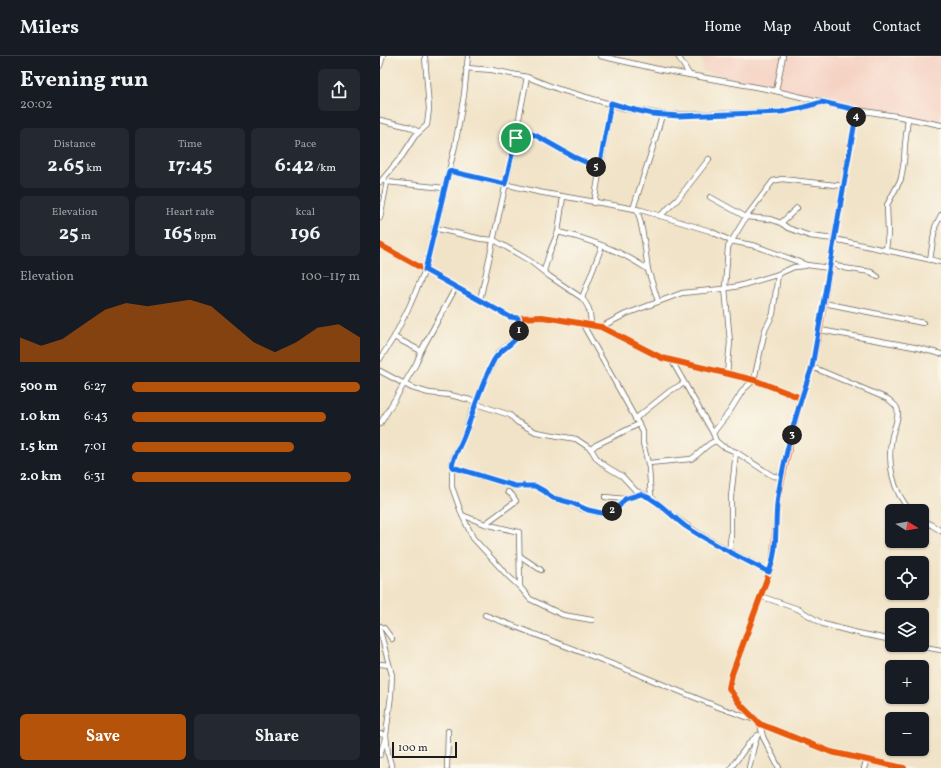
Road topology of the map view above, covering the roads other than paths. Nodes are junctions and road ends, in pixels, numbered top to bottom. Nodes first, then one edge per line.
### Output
1 (383, 56) edge
2 (425, 56) edge
3 (468, 56) edge
4 (600, 56) edge
5 (678, 56) edge
6 (782, 56) edge
7 (380, 66) edge
8 (466, 68) junction
9 (689, 74) junction
10 (527, 77) junction
11 (776, 91) junction
12 (822, 102) junction
13 (611, 103) junction
14 (857, 110) junction
15 (662, 115) junction
16 (908, 118) junction
17 (380, 120) edge
18 (941, 125) edge
19 (517, 129) junction
20 (419, 132) junction
21 (709, 159) dead end
22 (599, 168) junction
23 (449, 171) junction
24 (383, 181) edge
25 (505, 184) junction
26 (844, 186) junction
27 (444, 188) junction
28 (563, 197) junction
29 (710, 197) dead end
30 (594, 202) junction
31 (797, 208) dead end
32 (635, 209) junction
33 (941, 215) edge
34 (660, 216) junction
35 (746, 217) junction
36 (380, 218) edge
37 (781, 223) junction
38 (434, 228) junction
39 (558, 232) junction
40 (834, 239) junction
41 (494, 240) junction
42 (731, 241) junction
43 (380, 245) edge
44 (602, 246) junction
45 (886, 250) junction
46 (930, 260) junction
47 (941, 262) edge
48 (807, 265) junction
49 (829, 266) junction
50 (425, 270) junction
51 (648, 270) junction
52 (544, 271) junction
53 (778, 274) junction
54 (878, 277) dead end
55 (456, 287) junction
56 (725, 288) junction
57 (582, 298) junction
58 (480, 300) junction
59 (658, 301) junction
60 (824, 303) junction
61 (518, 318) junction
62 (582, 323) junction
63 (923, 323) dead end
64 (591, 324) junction
65 (602, 327) junction
66 (820, 330) junction
67 (394, 337) junction
68 (421, 351) junction
69 (941, 354) edge
70 (380, 359) edge
71 (672, 361) junction
72 (812, 367) junction
73 (380, 371) edge
74 (727, 374) junction
75 (754, 380) junction
76 (403, 383) junction
77 (684, 383) junction
78 (801, 398) junction
79 (476, 404) junction
80 (635, 419) junction
81 (380, 424) edge
82 (639, 424) junction
83 (713, 433) junction
84 (716, 441) junction
85 (591, 449) junction
86 (736, 452) junction
87 (649, 463) junction
88 (452, 467) junction
89 (782, 477) junction
90 (508, 492) dead end
91 (641, 494) junction
92 (605, 497) dead end
93 (652, 498) junction
94 (625, 499) junction
95 (904, 504) edge
96 (462, 515) junction
97 (485, 524) junction
98 (929, 524) edge
99 (941, 530) edge
100 (729, 552) junction
101 (520, 556) junction
102 (541, 570) dead end
103 (769, 572) junction
104 (520, 587) junction
105 (760, 596) junction
106 (485, 615) dead end
107 (592, 620) dead end
108 (380, 626) edge
109 (380, 632) edge
110 (392, 639) dead end
111 (885, 639) edge
112 (929, 648) edge
113 (941, 650) edge
114 (380, 664) edge
115 (389, 665) junction
116 (753, 719) junction
117 (760, 724) junction
118 (761, 730) junction
119 (448, 731) dead end
120 (380, 734) edge
121 (386, 735) junction
122 (758, 735) junction
123 (380, 755) edge
124 (868, 760) junction
125 (392, 768) edge
126 (447, 768) edge
127 (731, 768) edge
128 (749, 768) edge
129 (779, 768) edge
130 (864, 768) edge
131 (904, 768) edge

1 - 7 street
2 - 20 street
3 - 8 street
4 - 9 street
5 - 9 street
6 - 11 street
8 - 10 street
8 - 23 street
9 - 11 street
10 - 13 street
10 - 19 street
11 - 12 street
12 - 14 street
12 - 15 street
13 - 15 street
13 - 22 street
14 - 16 street
14 - 26 street
15 - 32 street
16 - 18 street
16 - 45 street
17 - 20 street
19 - 22 street
19 - 25 street
20 - 24 street
21 - 34 street
22 - 30 street
23 - 25 street
23 - 27 street
24 - 27 street
24 - 36 street
25 - 28 street
25 - 41 street
26 - 35 street
26 - 40 street
27 - 38 street
28 - 30 street
28 - 39 street
29 - 35 street
30 - 32 street
31 - 37 street
32 - 34 street
32 - 51 street
33 - 46 street
34 - 42 street
35 - 37 street
35 - 42 street
37 - 40 street
38 - 41 street
38 - 50 street
39 - 44 street
39 - 52 street
40 - 45 street
40 - 49 street
41 - 52 street
41 - 58 street
42 - 48 street
42 - 56 street
43 - 50 street
44 - 51 street
44 - 57 street
45 - 46 street
46 - 47 street
48 - 49 street
48 - 53 street
49 - 54 street
49 - 60 street
50 - 55 street
50 - 67 street
51 - 59 street
52 - 57 street
53 - 56 street
53 - 75 street
55 - 58 street
55 - 68 street
56 - 59 street
56 - 74 street
57 - 64 street
58 - 61 street
59 - 65 street
60 - 63 street
60 - 66 street
61 - 62 street
61 - 79 street
62 - 64 street
62 - 80 street
64 - 65 street
65 - 71 street
66 - 69 street
66 - 72 street
67 - 68 street
67 - 70 street
68 - 76 street
71 - 74 street
71 - 77 street
72 - 78 street
72 - 95 street
73 - 76 street
74 - 75 street
75 - 78 street
75 - 83 street
76 - 79 street
76 - 81 street
77 - 80 street
77 - 83 street
78 - 89 street
79 - 85 street
79 - 88 street
80 - 82 street
82 - 85 street
82 - 87 street
83 - 84 street
84 - 86 street
84 - 87 street
85 - 91 street
86 - 89 street
86 - 100 street
87 - 93 street
88 - 94 street
88 - 96 street
89 - 103 street
90 - 97 street
91 - 93 street
91 - 94 street
92 - 94 street
93 - 100 street
96 - 97 street
96 - 104 street
97 - 101 street
98 - 99 street
100 - 103 street
101 - 102 street
101 - 104 street
103 - 105 street
104 - 107 street
105 - 111 street
105 - 116 street
106 - 116 street
108 - 110 street
109 - 115 street
112 - 113 street
114 - 115 street
115 - 121 street
116 - 117 street
117 - 118 street
117 - 124 street
118 - 122 street
118 - 129 street
119 - 126 street
120 - 121 street
121 - 123 street
121 - 125 street
122 - 127 street
122 - 128 street
124 - 130 street
124 - 131 street

